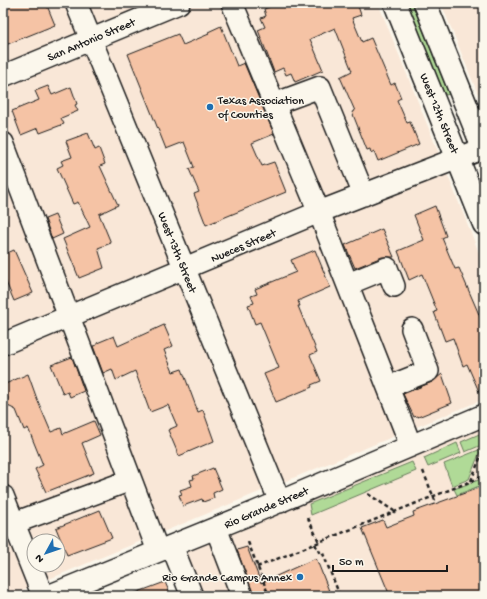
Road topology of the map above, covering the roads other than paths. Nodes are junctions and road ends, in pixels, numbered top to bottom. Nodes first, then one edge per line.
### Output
1 (76, 3) edge
2 (179, 3) edge
3 (232, 3) edge
4 (395, 3) edge
5 (430, 4) edge
6 (91, 39) junction
7 (3, 76) edge
8 (274, 104) junction
9 (3, 143) edge
10 (484, 149) edge
11 (458, 159) junction
12 (364, 195) junction
13 (320, 212) junction
14 (484, 224) edge
15 (185, 269) junction
16 (348, 284) junction
17 (394, 286) dead end
18 (69, 315) junction
19 (412, 329) dead end
20 (3, 344) edge
21 (388, 387) junction
22 (484, 416) edge
23 (411, 446) junction
24 (131, 480) junction
25 (3, 496) edge
26 (280, 502) junction
27 (14, 523) junction
28 (216, 528) junction
29 (165, 548) junction
30 (43, 596) edge
31 (48, 596) edge
32 (192, 596) edge
33 (242, 596) edge

1 - 6 street, West 13th Street
2 - 6 street, San Antonio Street
3 - 8 street
4 - 11 main road, West 12th Street
5 - 10 main road
6 - 7 street, San Antonio Street
6 - 15 street, West 13th Street
8 - 12 street
8 - 13 street
9 - 18 street
10 - 11 street, Nueces Street
11 - 12 street, Nueces Street
11 - 14 main road, West 12th Street
12 - 13 street, Nueces Street
13 - 15 street, Nueces Street
13 - 16 street
15 - 18 street, Nueces Street
15 - 26 street, West 13th Street
16 - 17 street
16 - 21 street
18 - 20 street, Nueces Street
18 - 24 street
19 - 21 street
21 - 23 street
22 - 23 street, Rio Grande Street
23 - 26 street, Rio Grande Street
24 - 27 street
24 - 29 street
25 - 27 street
26 - 28 street, Rio Grande Street
27 - 30 street
28 - 29 street, Rio Grande Street
28 - 33 street
29 - 31 street, Rio Grande Street
29 - 32 street

